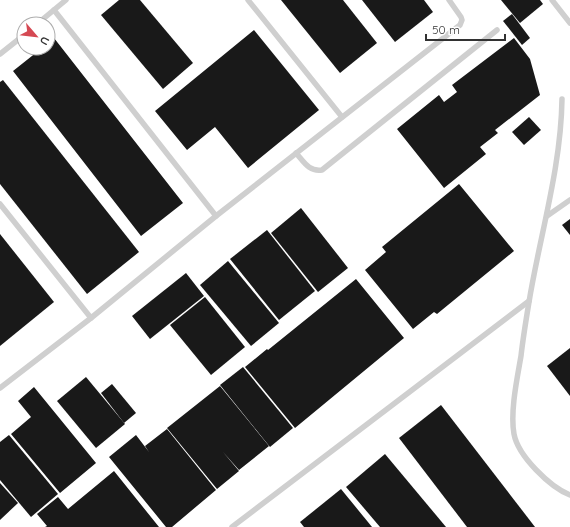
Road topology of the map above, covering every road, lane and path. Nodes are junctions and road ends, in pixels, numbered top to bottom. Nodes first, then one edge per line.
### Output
1 (66, 0) edge
2 (248, 0) edge
3 (449, 0) edge
4 (552, 0) edge
5 (54, 10) junction
6 (47, 16) edge
7 (570, 23) edge
8 (497, 30) dead end
9 (16, 41) edge
10 (0, 54) edge
11 (562, 99) dead end
12 (342, 117) junction
13 (296, 153) junction
14 (570, 200) edge
15 (0, 204) edge
16 (216, 216) junction
17 (547, 216) junction
18 (529, 301) junction
19 (91, 318) junction
20 (0, 388) edge
21 (570, 495) edge
22 (232, 527) edge

1 - 5 lane
2 - 12 lane
3 - 12 lane
4 - 7 lane
5 - 6 lane
5 - 16 lane
8 - 13 lane
9 - 10 lane
11 - 17 lane
12 - 13 lane
13 - 16 lane
14 - 17 lane
15 - 19 lane
16 - 19 lane
17 - 18 lane
18 - 21 lane
18 - 22 lane
19 - 20 lane

